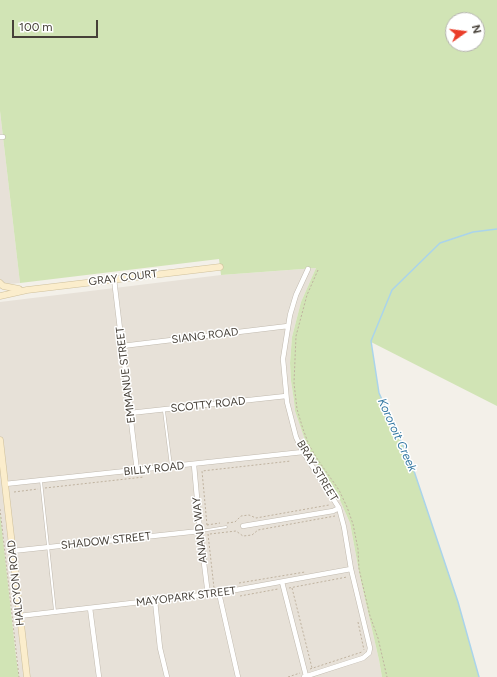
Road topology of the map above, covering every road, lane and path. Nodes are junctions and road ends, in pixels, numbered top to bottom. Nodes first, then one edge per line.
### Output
1 (220, 267) dead end
2 (308, 268) dead end
3 (318, 270) dead end
4 (114, 279) junction
5 (0, 283) edge
6 (27, 290) junction
7 (0, 296) edge
8 (288, 326) junction
9 (122, 346) junction
10 (286, 396) junction
11 (164, 410) junction
12 (130, 413) junction
13 (0, 440) edge
14 (303, 452) junction
15 (291, 461) dead end
16 (194, 464) junction
17 (171, 467) junction
18 (137, 470) junction
19 (144, 477) dead end
20 (41, 481) junction
21 (5, 484) junction
22 (42, 489) junction
23 (14, 492) dead end
24 (339, 508) junction
25 (0, 509) edge
26 (335, 516) dead end
27 (243, 526) dead end
28 (226, 527) dead end
29 (207, 530) junction
30 (200, 531) junction
31 (208, 534) junction
32 (48, 547) junction
33 (12, 551) junction
34 (351, 569) junction
35 (308, 571) dead end
36 (348, 577) dead end
37 (282, 582) junction
38 (239, 583) dead end
39 (292, 587) junction
40 (214, 588) dead end
41 (284, 588) junction
42 (219, 593) junction
43 (208, 595) junction
44 (240, 596) dead end
45 (155, 601) junction
46 (90, 608) junction
47 (55, 612) junction
48 (19, 616) junction
49 (312, 668) dead end
50 (19, 677) edge
51 (27, 677) edge
52 (99, 677) edge
53 (167, 677) edge
54 (238, 677) edge
55 (305, 677) edge
56 (387, 677) edge

1 - 4 street, GRAY COURT
2 - 8 street, BRAY STREET
3 - 56 path
4 - 6 street, GRAY COURT
4 - 9 street, EMMANUE STREET
5 - 6 street
6 - 7 street
8 - 9 street, SIANG ROAD
8 - 10 street, BRAY STREET
9 - 12 street, EMMANUE STREET
10 - 11 street, SCOTTY ROAD
10 - 14 street, BRAY STREET
11 - 12 street, SCOTTY ROAD
11 - 17 lane
12 - 18 street, EMMANUE STREET
13 - 21 street, HALCYON ROAD
14 - 16 street, BILLY ROAD
14 - 24 street, BRAY STREET
15 - 29 path
16 - 17 street, BILLY ROAD
16 - 30 street, ANAND WAY
17 - 18 street, BILLY ROAD
18 - 20 street, BILLY ROAD
19 - 22 path
20 - 21 street, BILLY ROAD
20 - 22 lane
21 - 33 street, HALCYON ROAD
22 - 23 path
22 - 32 lane
24 - 27 street
24 - 34 street, BRAY STREET
25 - 50 path
26 - 31 path
28 - 29 lane
29 - 30 lane
29 - 31 path
30 - 32 street, SHADOW STREET
30 - 43 street, ANAND WAY
31 - 40 path
32 - 33 street, SHADOW STREET
32 - 47 lane
33 - 48 street, HALCYON ROAD
34 - 37 street, MAYOPARK STREET
34 - 55 street, BRAY STREET
35 - 38 path
36 - 39 path
37 - 41 street
37 - 42 street, MAYOPARK STREET
39 - 41 path
39 - 49 path
41 - 44 path
41 - 55 street
42 - 43 street, MAYOPARK STREET
42 - 54 street
43 - 45 street, MAYOPARK STREET
45 - 46 street, MAYOPARK STREET
45 - 53 street
46 - 47 street, MAYOPARK STREET
46 - 52 street
47 - 48 street, MAYOPARK STREET
48 - 51 street, HALCYON ROAD

